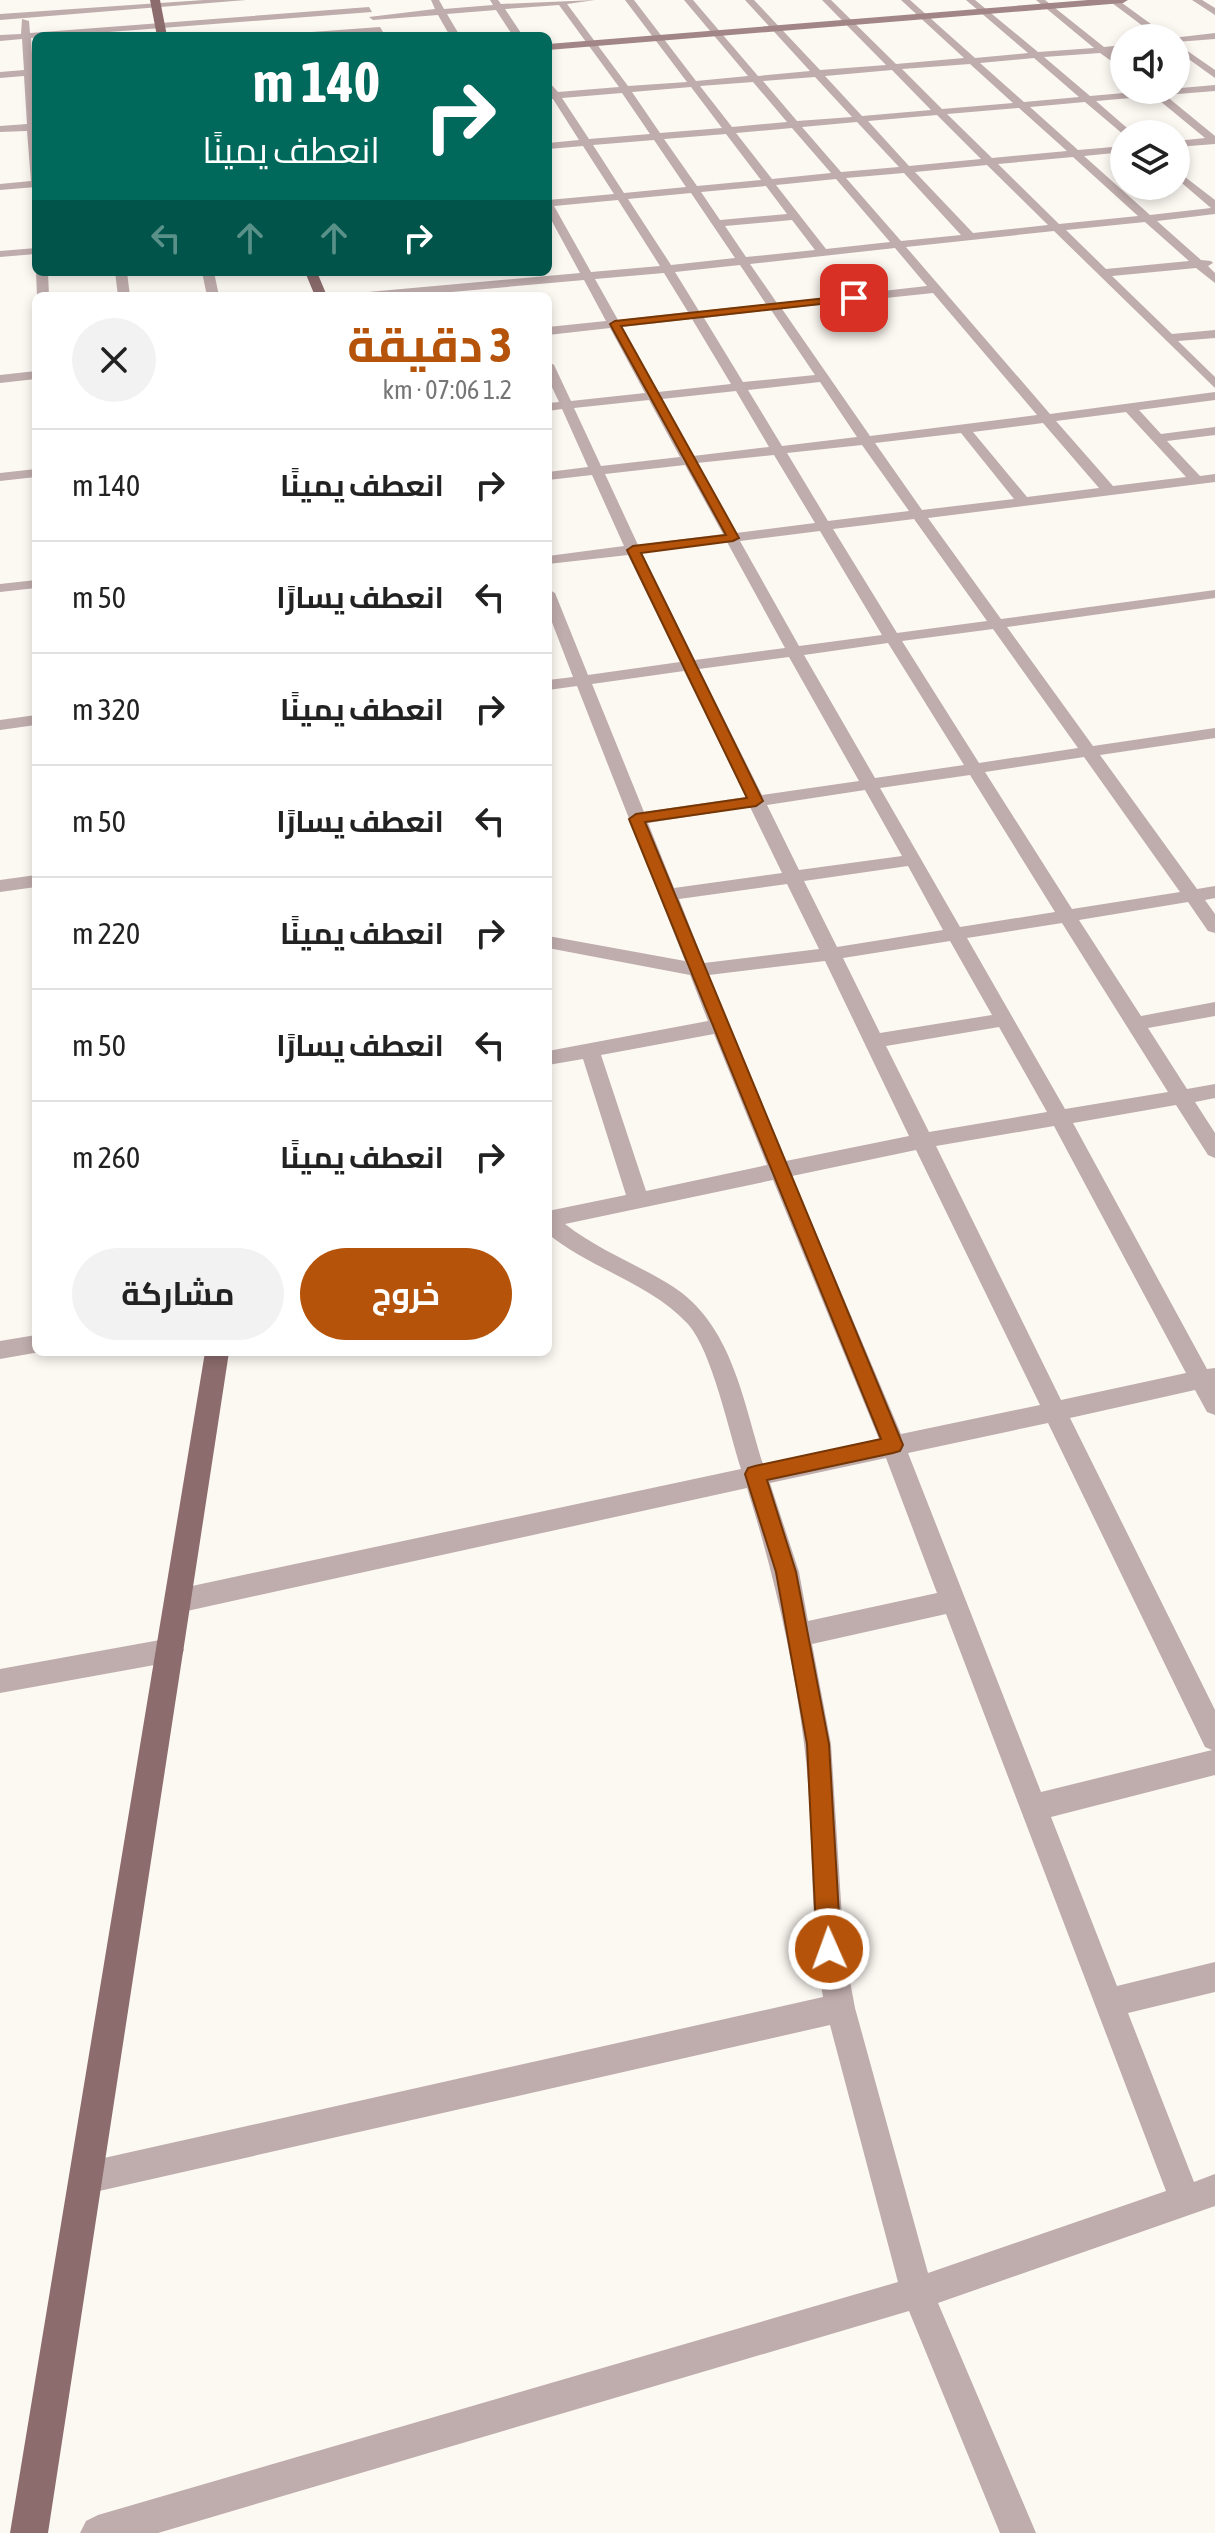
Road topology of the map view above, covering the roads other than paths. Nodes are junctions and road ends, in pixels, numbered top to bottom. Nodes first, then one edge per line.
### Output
1 (23, 0) edge
2 (242, 0) edge
3 (296, 0) edge
4 (365, 0) edge
5 (435, 0) edge
6 (591, 0) edge
7 (629, 0) edge
8 (688, 0) edge
9 (749, 0) edge
10 (826, 0) edge
11 (905, 0) edge
12 (970, 0) edge
13 (1112, 0) edge
14 (1123, 0) edge
15 (1196, 0) edge
16 (222, 1) edge
17 (559, 1) edge
18 (156, 3) edge
19 (1044, 3) edge
20 (496, 4) edge
21 (85, 5) edge
22 (441, 12) junction
23 (985, 12) junction
24 (1215, 12) edge
25 (371, 13) junction
26 (24, 15) junction
27 (302, 15) junction
28 (0, 17) edge
29 (925, 17) junction
30 (231, 20) junction
31 (851, 23) junction
32 (1145, 24) edge
33 (776, 29) junction
34 (161, 30) edge
35 (90, 32) edge
36 (114, 32) edge
37 (234, 32) edge
38 (381, 32) edge
39 (453, 32) edge
40 (515, 32) edge
41 (719, 34) junction
42 (25, 36) junction
43 (32, 36) edge
44 (1215, 36) edge
45 (0, 38) edge
46 (660, 38) junction
47 (1190, 38) edge
48 (1021, 42) junction
49 (593, 43) junction
50 (1006, 43) dead end
51 (974, 46) dead end
52 (552, 47) edge
53 (959, 47) junction
54 (1110, 49) edge
55 (1102, 50) junction
56 (1037, 55) junction
57 (1110, 56) edge
58 (1190, 56) edge
59 (974, 61) junction
60 (892, 67) junction
61 (32, 73) edge
62 (818, 73) junction
63 (0, 75) edge
64 (1215, 75) edge
65 (755, 79) junction
66 (695, 83) junction
67 (1215, 88) edge
68 (624, 89) junction
69 (1190, 89) edge
70 (552, 92) edge
71 (552, 93) edge
72 (1110, 96) edge
73 (1088, 99) junction
74 (1170, 104) edge
75 (1022, 105) junction
76 (938, 111) junction
77 (861, 118) junction
78 (1113, 120) edge
79 (795, 124) junction
80 (32, 127) edge
81 (0, 129) edge
82 (731, 129) junction
83 (656, 136) junction
84 (1215, 140) edge
85 (586, 142) junction
86 (1190, 143) edge
87 (552, 146) edge
88 (1110, 150) edge
89 (1075, 154) junction
90 (988, 162) junction
91 (909, 170) junction
92 (840, 176) junction
93 (771, 182) junction
94 (32, 183) edge
95 (1190, 186) edge
96 (0, 187) edge
97 (691, 189) junction
98 (621, 196) junction
99 (552, 203) edge
100 (1215, 208) edge
101 (796, 216) junction
102 (1145, 218) junction
103 (715, 224) junction
104 (1055, 226) junction
105 (554, 227) edge
106 (969, 236) junction
107 (899, 244) junction
108 (32, 251) edge
109 (823, 253) junction
110 (0, 254) edge
111 (740, 261) junction
112 (1215, 262) edge
113 (1198, 263) junction
114 (668, 269) junction
115 (1105, 273) junction
116 (588, 276) junction
117 (506, 277) edge
118 (1215, 279) edge
119 (425, 289) edge
120 (936, 289) junction
121 (401, 292) edge
122 (772, 307) junction
123 (695, 315) junction
124 (615, 324) junction
125 (552, 331) edge
126 (1215, 334) edge
127 (1170, 338) junction
128 (32, 375) edge
129 (822, 378) junction
130 (0, 379) edge
131 (552, 381) edge
132 (1215, 384) edge
133 (739, 387) junction
134 (655, 395) junction
135 (1215, 396) edge
136 (558, 406) edge
137 (1130, 408) junction
138 (1047, 419) junction
139 (964, 429) junction
140 (1215, 431) edge
141 (1158, 438) junction
142 (865, 440) junction
143 (777, 450) junction
144 (690, 461) junction
145 (596, 471) junction
146 (32, 473) edge
147 (552, 476) edge
148 (0, 477) edge
149 (1215, 478) edge
150 (1196, 480) junction
151 (1109, 491) junction
152 (1024, 502) junction
153 (919, 516) junction
154 (826, 527) junction
155 (733, 538) junction
156 (633, 550) junction
157 (552, 560) edge
158 (32, 584) edge
159 (0, 588) edge
160 (1215, 594) edge
161 (552, 604) edge
162 (996, 624) junction
163 (892, 638) junction
164 (794, 651) junction
165 (690, 666) junction
166 (581, 680) junction
167 (552, 684) edge
168 (32, 721) edge
169 (0, 725) edge
170 (1209, 733) edge
171 (1215, 749) edge
172 (1088, 752) junction
173 (975, 770) junction
174 (870, 785) junction
175 (756, 801) junction
176 (636, 819) junction
177 (912, 860) junction
178 (793, 877) junction
179 (32, 882) edge
180 (0, 886) edge
181 (1215, 892) edge
182 (667, 895) junction
183 (1193, 896) junction
184 (1070, 916) junction
185 (1215, 927) edge
186 (954, 935) junction
187 (552, 943) edge
188 (830, 954) junction
189 (697, 970) junction
190 (1215, 1009) edge
191 (1002, 1020) junction
192 (1136, 1024) junction
193 (720, 1026) junction
194 (873, 1041) junction
195 (590, 1050) junction
196 (552, 1057) edge
197 (1215, 1091) edge
198 (1182, 1097) junction
199 (1060, 1118) junction
200 (922, 1141) junction
201 (1215, 1150) edge
202 (779, 1169) junction
203 (638, 1200) junction
204 (552, 1220) edge
205 (552, 1225) edge
206 (32, 1345) edge
207 (0, 1350) edge
208 (216, 1356) edge
209 (1208, 1378) edge
210 (1215, 1405) edge
211 (1055, 1409) junction
212 (893, 1445) junction
213 (755, 1474) junction
214 (178, 1601) junction
215 (953, 1601) junction
216 (797, 1635) junction
217 (171, 1650) junction
218 (0, 1681) edge
219 (1215, 1738) edge
220 (1215, 1762) edge
221 (1032, 1808) junction
222 (1215, 1977) edge
223 (1108, 2003) junction
224 (840, 2008) junction
225 (86, 2178) junction
226 (1200, 2195) edge
227 (917, 2292) junction
228 (29, 2533) edge
229 (98, 2533) edge
230 (1018, 2533) edge

1 - 26 street
2 - 16 street
3 - 27 street
4 - 25 street
5 - 22 street
6 - 17 street
7 - 46 street
8 - 41 street
9 - 33 street
10 - 31 street
11 - 29 street
12 - 23 street
13 - 14 street
13 - 19 street
13 - 32 street
15 - 24 street
16 - 18 street
17 - 20 street
17 - 49 street
18 - 21 street
18 - 34 main road
19 - 23 street
19 - 55 street
20 - 22 street
20 - 40 street
21 - 26 street
21 - 35 street
22 - 25 street
22 - 39 street
23 - 29 street
23 - 48 street
25 - 27 street
25 - 38 street
26 - 28 street
26 - 42 street
27 - 30 street
29 - 31 street
29 - 53 street
30 - 34 street
30 - 37 street
31 - 33 street
31 - 60 street
33 - 41 street
33 - 62 street
34 - 36 street
41 - 46 street
41 - 65 street
42 - 43 street
42 - 45 street
42 - 61 street
44 - 47 street
46 - 49 street
46 - 66 street
48 - 50 street
48 - 56 street
49 - 52 street
49 - 68 street
51 - 53 street
53 - 59 street
54 - 55 street
55 - 56 street
55 - 57 street
56 - 59 street
56 - 73 street
58 - 64 street
59 - 60 street
59 - 75 street
60 - 62 street
60 - 76 street
61 - 63 street
62 - 65 street
62 - 77 street
65 - 66 street
65 - 79 street
66 - 68 street
66 - 82 street
67 - 69 street
68 - 70 street
68 - 83 street
71 - 85 street
72 - 73 street
73 - 75 street
73 - 78 street
74 - 84 street
75 - 76 street
75 - 89 street
76 - 77 street
76 - 90 street
77 - 79 street
77 - 91 street
79 - 82 street
79 - 92 street
80 - 81 street
82 - 83 street
82 - 93 street
83 - 85 street
83 - 97 street
84 - 86 street
85 - 87 street
85 - 98 street
88 - 89 street
89 - 90 street
89 - 102 street
90 - 91 street
90 - 104 street
91 - 92 street
91 - 106 street
92 - 93 street
92 - 107 street
93 - 97 street
93 - 101 street
94 - 96 street
95 - 100 street
97 - 98 street
97 - 103 street
98 - 99 street
98 - 114 street
100 - 102 street
101 - 103 street
101 - 109 street
102 - 104 street
102 - 113 street
103 - 111 street
104 - 106 street
104 - 115 street
105 - 116 street
106 - 107 street
107 - 109 street
107 - 120 street
108 - 110 street
109 - 111 street
111 - 114 street
111 - 122 street
112 - 113 street
113 - 115 street
113 - 118 street
114 - 116 street
114 - 123 street
115 - 127 street
116 - 117 street
116 - 124 street
117 - 119 street
119 - 121 street
120 - 122 street
120 - 138 street
122 - 123 street
122 - 129 street
123 - 124 street
123 - 133 street
124 - 125 street
124 - 134 street
126 - 127 street
127 - 132 street
128 - 130 street
129 - 133 street
129 - 142 street
131 - 136 street
133 - 134 street
133 - 143 street
134 - 136 street
134 - 144 street
135 - 137 street
136 - 145 street
137 - 138 street
137 - 141 street
138 - 139 street
138 - 151 street
139 - 142 street
139 - 152 street
140 - 141 street
141 - 150 street
142 - 143 street
142 - 153 street
143 - 144 street
143 - 154 street
144 - 145 street
144 - 155 street
145 - 147 street
145 - 156 street
146 - 148 street
149 - 150 street
150 - 151 street
151 - 152 street
152 - 153 street
153 - 154 street
153 - 162 street
154 - 155 street
154 - 163 street
155 - 156 street
155 - 164 street
156 - 157 street
156 - 165 street
158 - 159 street
160 - 162 street
161 - 166 street
162 - 163 street
162 - 172 street
163 - 164 street
163 - 173 street
164 - 165 street
164 - 174 street
165 - 166 street
165 - 175 street
166 - 167 street
166 - 176 street
168 - 169 street
170 - 171 street
170 - 172 street
172 - 173 street
172 - 183 street
173 - 174 street
173 - 184 street
174 - 175 street
174 - 177 street
175 - 176 street
175 - 178 street
176 - 182 street
177 - 178 street
177 - 186 street
178 - 182 street
178 - 188 street
179 - 180 street
181 - 183 street
182 - 189 street
183 - 184 street
183 - 185 street
184 - 186 street
184 - 192 street
186 - 188 street
186 - 191 street
187 - 189 street
188 - 189 street
188 - 194 street
189 - 193 street
190 - 192 street
191 - 194 street
191 - 199 street
192 - 198 street
193 - 195 street
193 - 202 street
194 - 200 street
195 - 196 street
195 - 203 street
197 - 198 street
198 - 199 street
198 - 201 street
199 - 200 street
199 - 209 street
200 - 202 street
200 - 211 street
202 - 203 street
202 - 212 street
203 - 204 street
205 - 213 street
206 - 207 street
208 - 214 main road
209 - 210 street
209 - 211 street
211 - 212 street
211 - 219 street
212 - 213 street
212 - 215 street
213 - 214 street
213 - 216 street
214 - 217 main road
215 - 216 street
215 - 221 street
216 - 224 street
217 - 218 street
217 - 225 main road
220 - 221 street
221 - 223 street
222 - 223 street
223 - 226 street
224 - 225 street
224 - 227 street
225 - 228 main road
226 - 227 street
227 - 229 street
227 - 230 street

